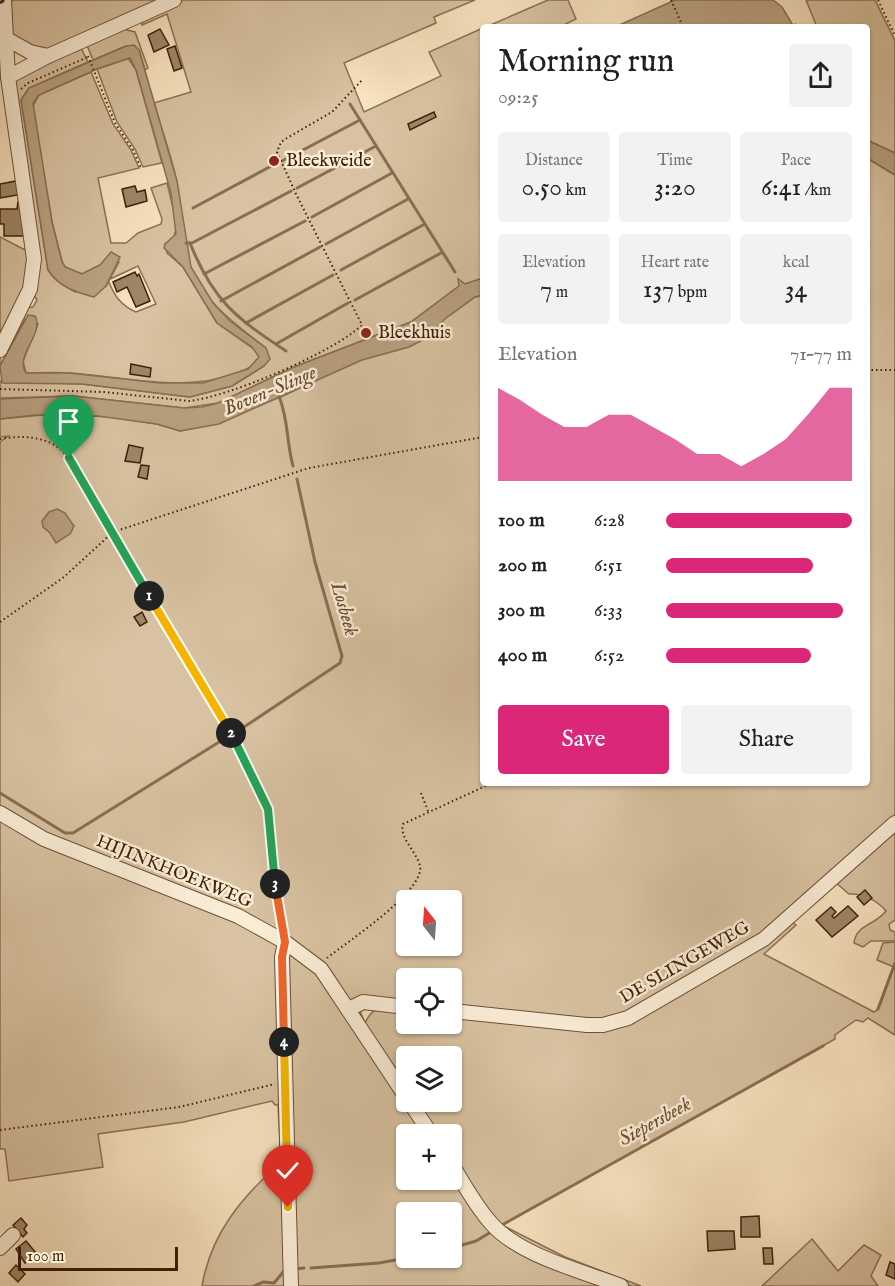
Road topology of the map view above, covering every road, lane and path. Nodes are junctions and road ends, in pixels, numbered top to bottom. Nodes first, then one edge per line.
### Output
1 (4, 0) edge
2 (174, 0) edge
3 (671, 0) edge
4 (878, 0) edge
5 (681, 24) edge
6 (895, 36) edge
7 (6, 39) junction
8 (48, 56) junction
9 (8, 77) junction
10 (363, 79) dead end
11 (19, 92) dead end
12 (141, 168) dead end
13 (0, 350) edge
14 (870, 370) edge
15 (895, 370) edge
16 (0, 389) edge
17 (480, 438) edge
18 (0, 439) edge
19 (113, 532) junction
20 (0, 622) edge
21 (485, 786) edge
22 (421, 793) dead end
23 (428, 811) junction
24 (0, 813) edge
25 (895, 823) edge
26 (285, 942) junction
27 (318, 966) junction
28 (396, 1006) edge
29 (349, 1009) junction
30 (462, 1012) edge
31 (285, 1081) junction
32 (396, 1082) edge
33 (0, 1130) edge
34 (462, 1180) edge
35 (13, 1235) dead end
36 (0, 1248) edge
37 (291, 1286) edge
38 (621, 1286) edge

1 - 7 street
2 - 8 street
3 - 5 path
4 - 6 path
7 - 8 street
7 - 9 street
8 - 9 street
9 - 13 street
10 - 16 path
11 - 12 path
14 - 15 path
17 - 19 path
18 - 19 path
19 - 20 path
19 - 26 path
21 - 23 path
22 - 23 path
23 - 27 path
24 - 26 street, HIJINKHOEKWEG
25 - 30 street, DE SLINGEWEG
26 - 27 street, HIJINKHOEKWEG
26 - 31 street
27 - 29 street, HIJINKHOEKWEG
28 - 29 street
29 - 32 street, HIJINKHOEKWEG
31 - 33 path
31 - 37 street
34 - 38 street
35 - 36 street

